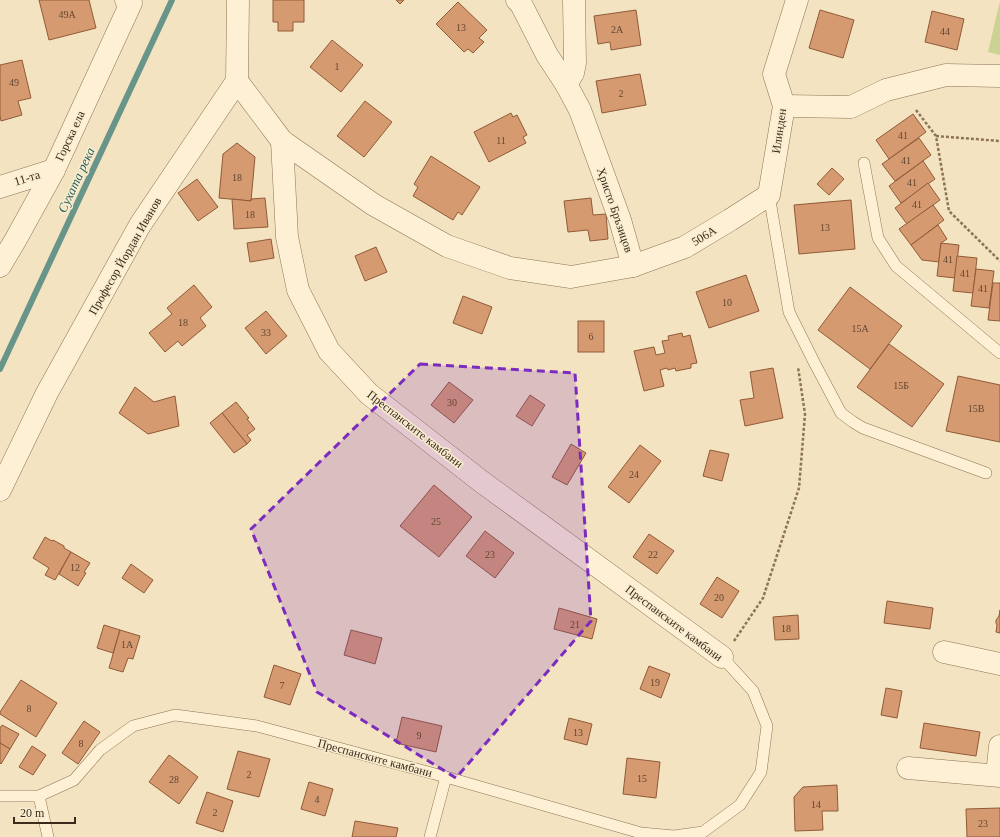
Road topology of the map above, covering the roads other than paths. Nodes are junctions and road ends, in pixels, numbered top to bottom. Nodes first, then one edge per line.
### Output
1 (238, 0) edge
2 (517, 0) edge
3 (574, 0) edge
4 (797, 0) edge
5 (128, 1) edge
6 (1000, 76) edge
7 (237, 81) junction
8 (566, 84) junction
9 (784, 106) junction
10 (282, 141) junction
11 (864, 163) dead end
12 (54, 170) junction
13 (0, 187) edge
14 (769, 195) junction
15 (0, 266) edge
16 (633, 266) junction
17 (1000, 353) edge
18 (986, 473) dead end
19 (0, 490) edge
20 (944, 652) dead end
21 (722, 657) joint
22 (1000, 664) edge
23 (1000, 746) edge
24 (908, 768) dead end
25 (999, 776) edge
26 (446, 777) junction
27 (0, 796) edge
28 (39, 796) junction
29 (704, 834) edge
30 (48, 837) edge
31 (430, 837) edge

1 - 7 street
2 - 8 street, Христо Бръзицов
3 - 8 street
4 - 9 street, Илинден
5 - 12 street, Горска ела
6 - 9 street
7 - 10 street, Христо Бръзицов
7 - 19 street, Професор Йордан Иванов
8 - 16 street, Христо Бръзицов
9 - 14 street, Илинден
10 - 16 street, Христо Бръзицов
10 - 21 street, Преспанските камбани
11 - 17 lane
12 - 13 street, 11-та
12 - 15 street, Горска ела
14 - 16 street, 506А
14 - 18 lane
20 - 22 street
21 - 29 lane, Преспанските камбани
23 - 25 street
24 - 25 street
26 - 28 lane, Преспанските камбани
26 - 29 lane, Преспанските камбани
26 - 31 lane
27 - 28 lane, Преспанските камбани
28 - 30 lane

